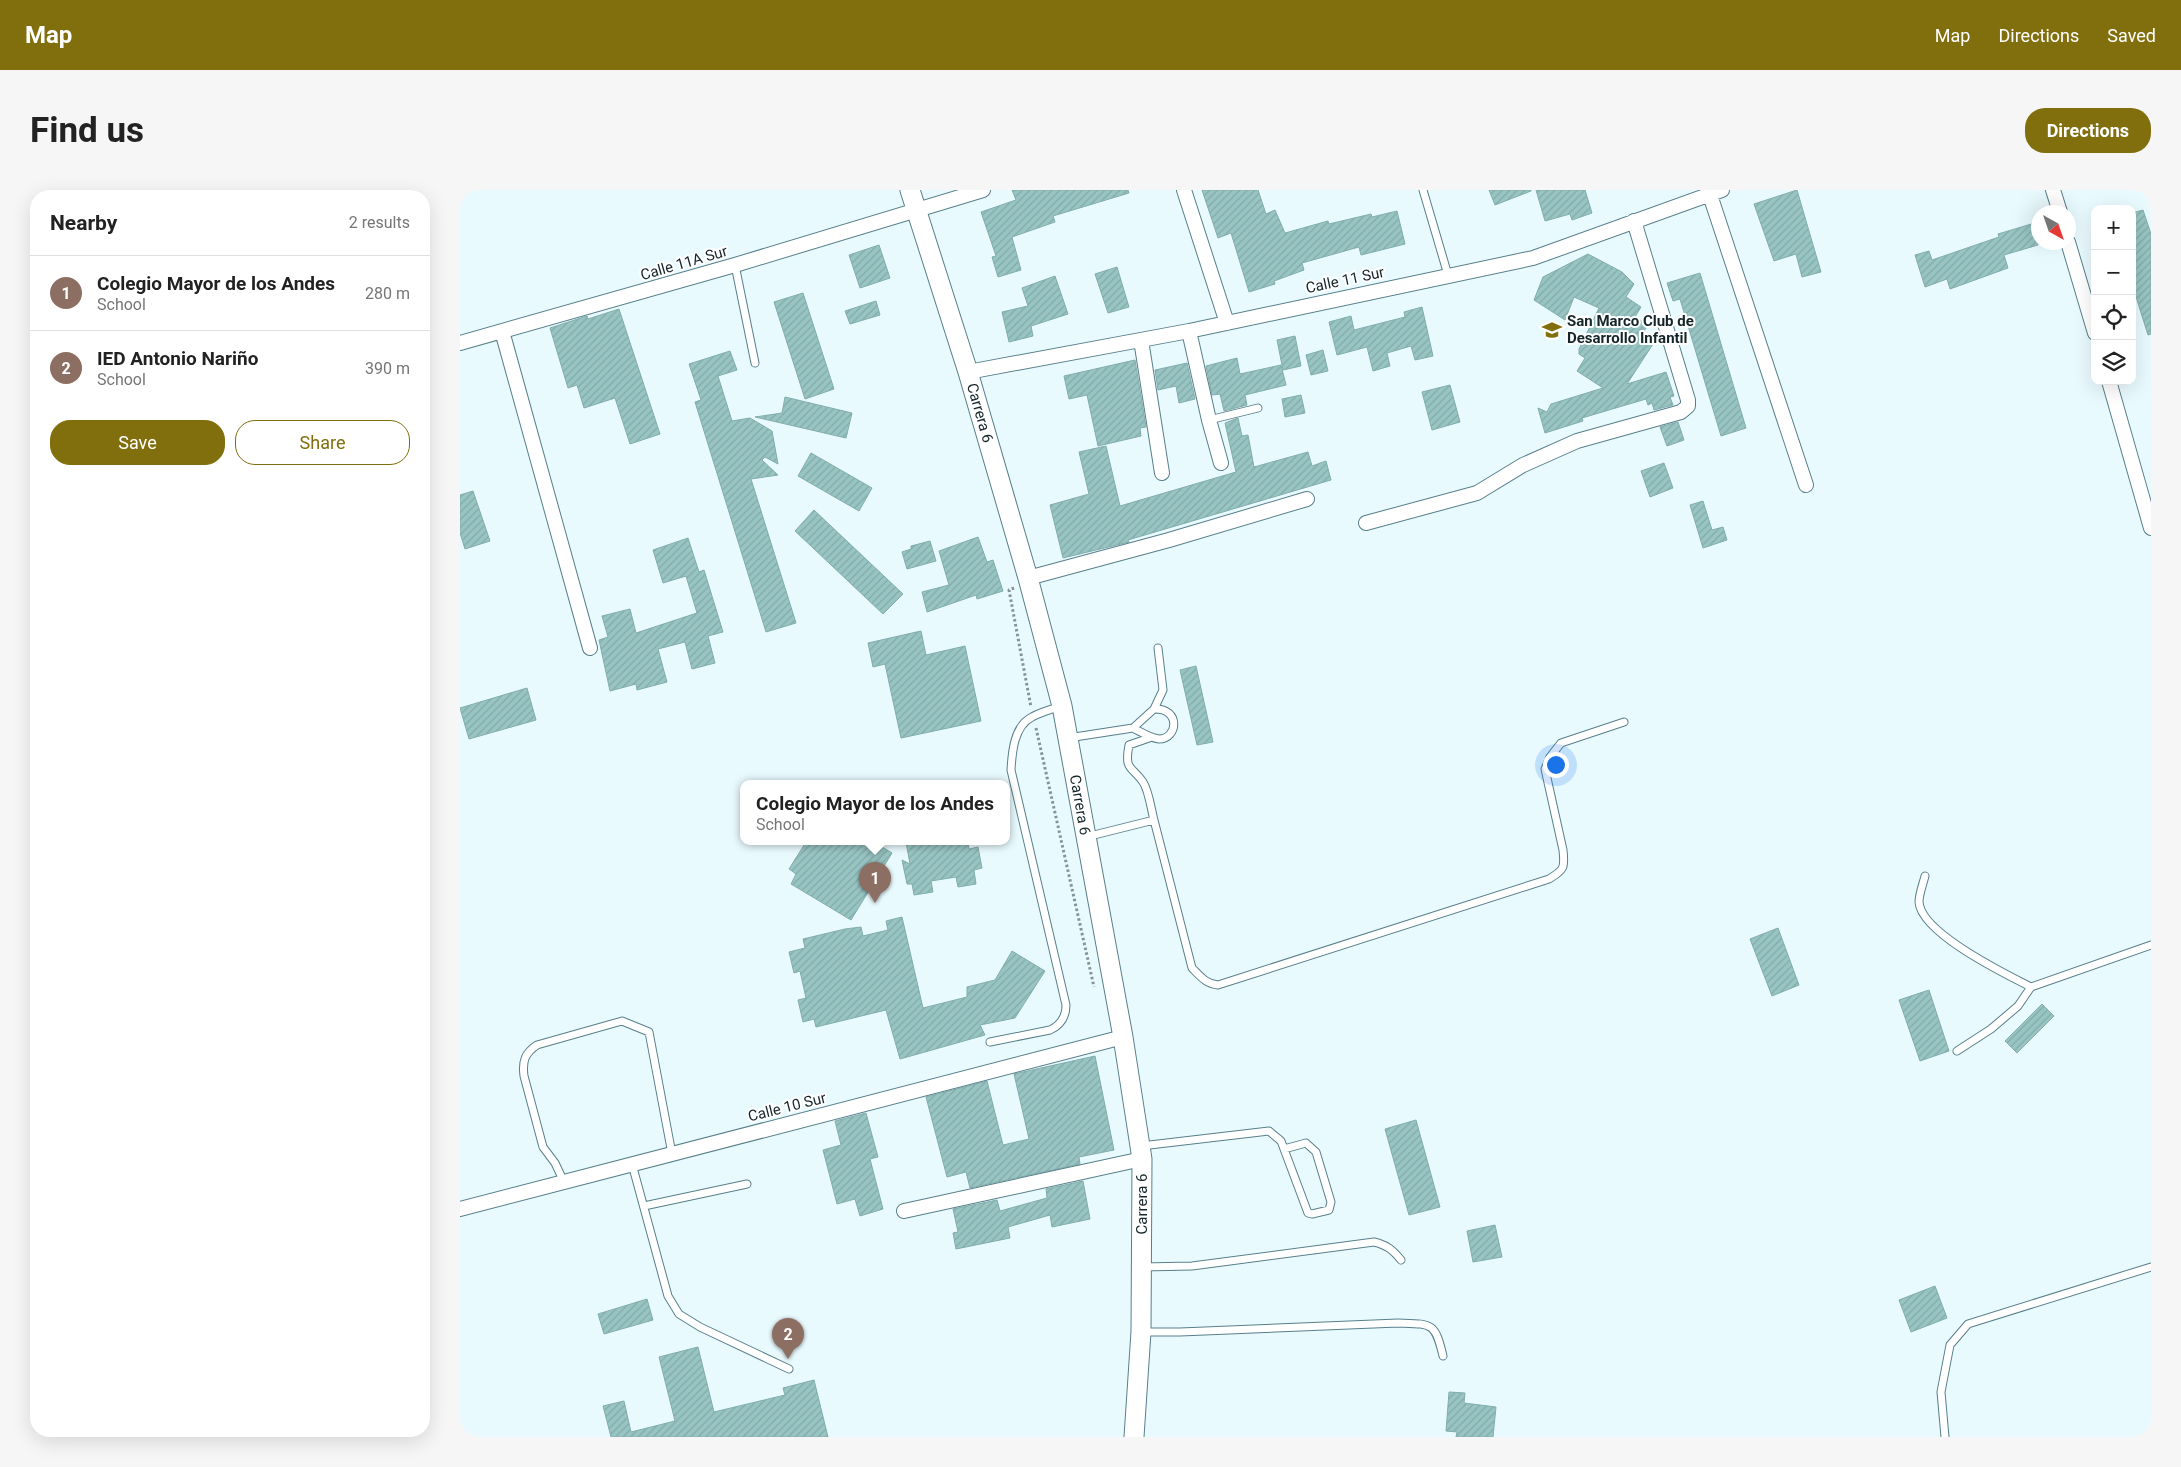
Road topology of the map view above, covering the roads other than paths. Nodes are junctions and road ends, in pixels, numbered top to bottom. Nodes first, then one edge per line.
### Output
1 (910, 190) edge
2 (983, 190) edge
3 (1184, 190) edge
4 (1424, 190) edge
5 (2053, 190) edge
6 (1716, 192) edge
7 (2058, 205) edge
8 (916, 211) junction
9 (1634, 222) junction
10 (2070, 250) edge
11 (735, 265) junction
12 (1448, 275) junction
13 (2091, 320) edge
14 (1227, 323) junction
15 (502, 331) junction
16 (1189, 331) junction
17 (1141, 340) junction
18 (460, 343) edge
19 (755, 363) dead end
20 (968, 372) junction
21 (2110, 385) edge
22 (1258, 408) dead end
23 (1209, 420) junction
24 (1221, 463) dead end
25 (1162, 473) dead end
26 (1806, 485) dead end
27 (1307, 499) dead end
28 (1366, 523) dead end
29 (2151, 528) edge
30 (1028, 581) junction
31 (590, 648) dead end
32 (1158, 648) dead end
33 (1062, 706) junction
34 (1154, 710) junction
35 (1624, 722) dead end
36 (1133, 728) junction
37 (1152, 737) junction
38 (1068, 738) junction
39 (1154, 820) junction
40 (1086, 837) junction
41 (1925, 876) dead end
42 (2151, 945) edge
43 (2031, 987) junction
44 (1123, 1037) junction
45 (990, 1042) dead end
46 (1957, 1052) dead end
47 (1284, 1148) junction
48 (1142, 1153) junction
49 (672, 1154) junction
50 (632, 1164) junction
51 (564, 1182) junction
52 (747, 1184) dead end
53 (644, 1206) junction
54 (460, 1209) edge
55 (904, 1211) dead end
56 (1401, 1260) dead end
57 (1142, 1267) junction
58 (2151, 1267) edge
59 (1141, 1332) junction
60 (1443, 1356) dead end
61 (789, 1369) dead end
62 (1134, 1437) edge
63 (1945, 1437) edge

1 - 8 main road, Carrera 6
2 - 8 street, Calle 11A Sur
3 - 14 street
4 - 12 lane
5 - 7 street
6 - 9 street, Calle 11 Sur
6 - 26 street
8 - 11 street, Calle 11A Sur
8 - 20 main road, Carrera 6
9 - 12 street, Calle 11 Sur
9 - 28 street
10 - 13 street
11 - 15 street, Calle 11A Sur
11 - 19 lane
12 - 14 street, Calle 11 Sur
14 - 16 street, Calle 11 Sur
15 - 18 street, Calle 11A Sur
15 - 31 street
16 - 17 street, Calle 11 Sur
16 - 23 street
17 - 20 street, Calle 11 Sur
17 - 25 street
20 - 30 main road, Carrera 6
21 - 29 street
22 - 23 lane
23 - 24 street
27 - 30 street
30 - 33 main road, Carrera 6
32 - 34 lane
33 - 38 main road, Carrera 6
33 - 45 lane
34 - 36 lane
34 - 37 lane
35 - 39 lane
36 - 37 lane
36 - 38 lane
37 - 39 lane
38 - 40 main road, Carrera 6
39 - 40 lane
40 - 44 main road, Carrera 6
41 - 43 lane
42 - 43 lane
43 - 46 lane
44 - 48 main road, Carrera 6
44 - 49 street, Calle 10 Sur
47 - 47 lane
47 - 48 lane
48 - 55 street
48 - 57 main road, Carrera 6
49 - 50 street, Calle 10 Sur
49 - 51 lane
50 - 51 street, Calle 10 Sur
50 - 53 lane
51 - 54 street, Calle 10 Sur
52 - 53 lane
53 - 61 lane
56 - 57 lane
57 - 59 main road, Carrera 6
58 - 63 lane
59 - 60 lane
59 - 62 main road, Carrera 6

